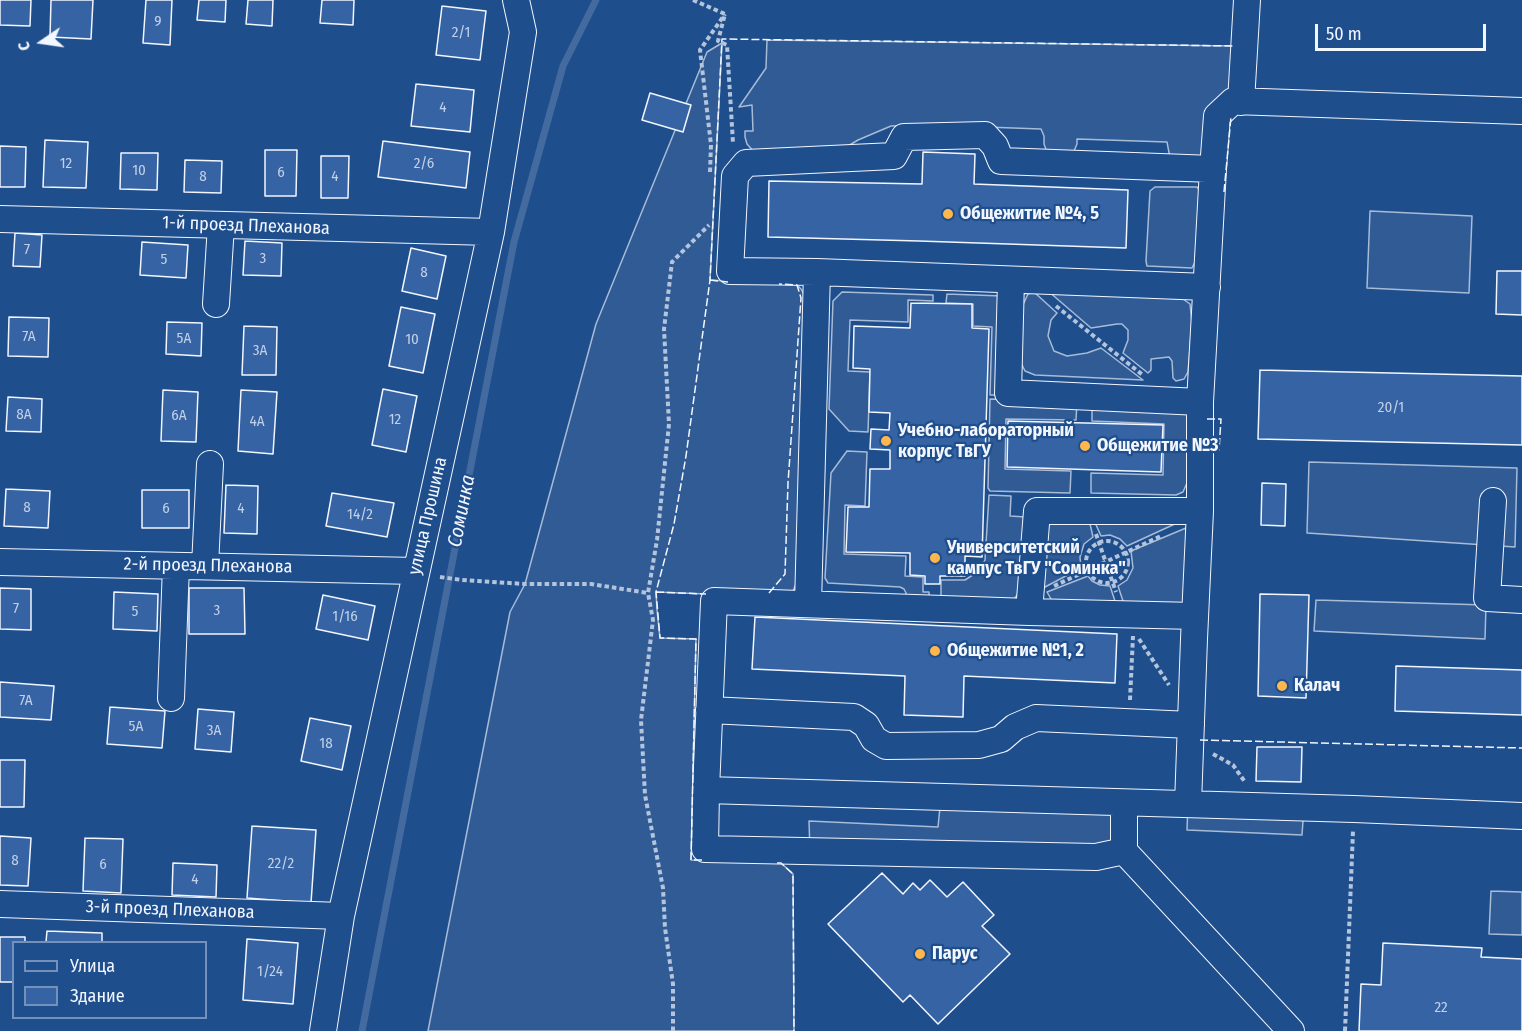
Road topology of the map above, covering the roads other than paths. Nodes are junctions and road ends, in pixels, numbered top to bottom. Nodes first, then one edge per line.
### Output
1 (516, 0) edge
2 (1247, 0) edge
3 (1241, 102) junction
4 (1522, 111) edge
5 (1213, 169) junction
6 (0, 219) edge
7 (222, 225) junction
8 (491, 232) junction
9 (817, 272) junction
10 (1011, 280) junction
11 (1207, 287) junction
12 (216, 304) dead end
13 (1200, 402) junction
14 (210, 464) dead end
15 (1493, 501) dead end
16 (1200, 511) junction
17 (0, 562) edge
18 (176, 566) junction
19 (205, 566) junction
20 (423, 573) junction
21 (1522, 600) edge
22 (808, 604) junction
23 (1029, 612) junction
24 (1195, 616) junction
25 (171, 698) dead end
26 (709, 710) junction
27 (1191, 735) junction
28 (706, 790) junction
29 (1124, 803) junction
30 (1188, 804) junction
31 (1522, 816) edge
32 (1124, 851) junction
33 (0, 904) edge
34 (341, 916) junction
35 (323, 1031) edge
36 (1291, 1031) edge

1 - 8 street, улица Прошина
2 - 3 street
3 - 4 street
3 - 5 street
5 - 9 street
5 - 11 street
6 - 7 street, 1-й проезд Плеханова
7 - 8 street, 1-й проезд Плеханова
7 - 12 street
8 - 20 street, улица Прошина
9 - 10 street
9 - 22 street
10 - 11 street
10 - 13 street
11 - 13 street
13 - 16 street
14 - 19 street
15 - 21 street
16 - 23 street
16 - 24 street
17 - 18 street, 2-й проезд Плеханова
18 - 19 street, 2-й проезд Плеханова
18 - 25 street
19 - 20 street, 2-й проезд Плеханова
20 - 34 street, улица Прошина
22 - 23 street
22 - 26 street
23 - 24 street
24 - 27 street
26 - 27 street
26 - 28 street
27 - 30 street
28 - 29 street
28 - 32 street
29 - 30 street
29 - 32 street
30 - 31 street
32 - 36 street
33 - 34 street, 3-й проезд Плеханова
34 - 35 street, улица Прошина

